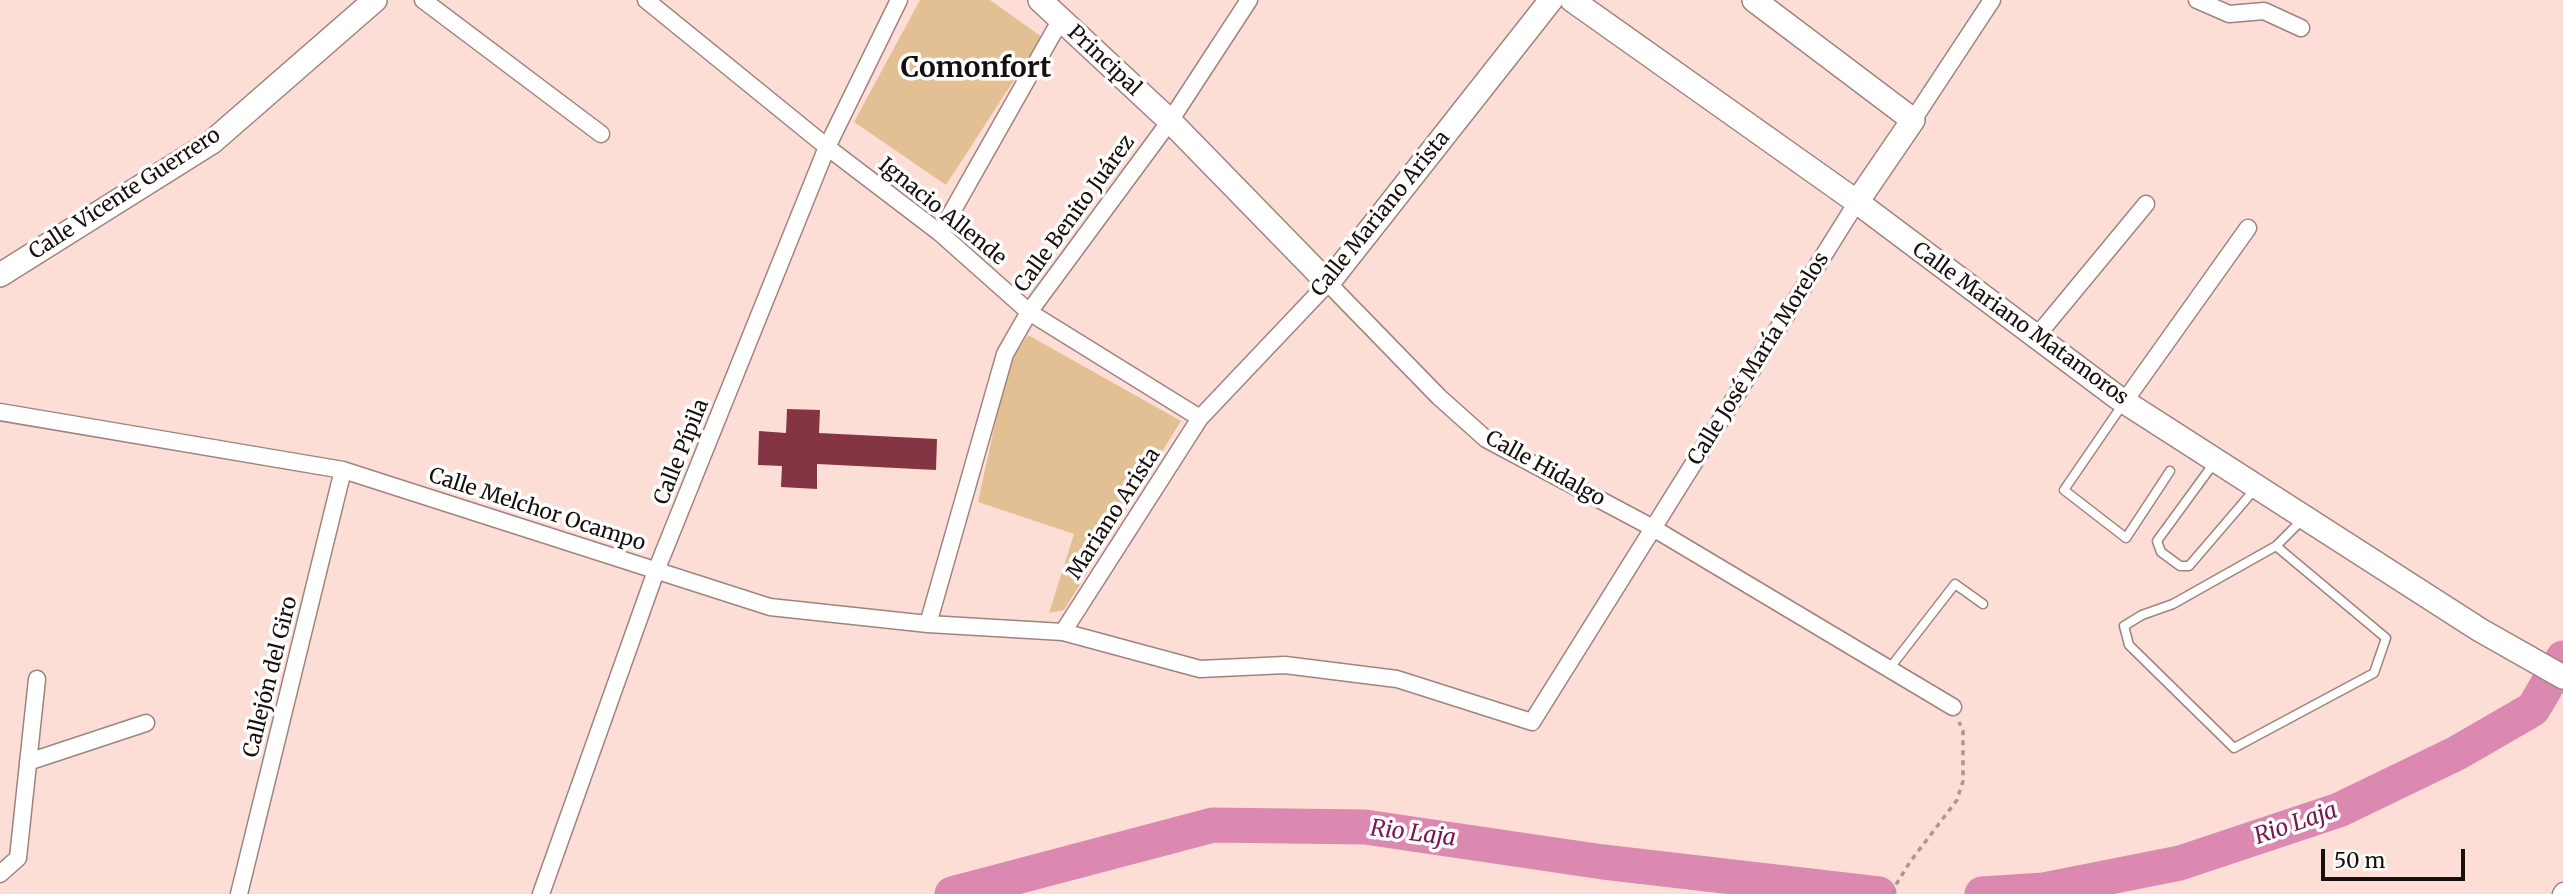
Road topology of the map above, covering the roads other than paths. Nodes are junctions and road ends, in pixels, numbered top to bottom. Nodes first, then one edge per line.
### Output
1 (375, 0) edge
2 (423, 0) edge
3 (646, 0) edge
4 (899, 0) edge
5 (1040, 0) edge
6 (1248, 0) edge
7 (1551, 0) edge
8 (1572, 0) edge
9 (1754, 0) edge
10 (1992, 0) edge
11 (2197, 0) edge
12 (1060, 21) junction
13 (2301, 28) dead end
14 (1913, 120) junction
15 (1170, 121) junction
16 (601, 134) dead end
17 (827, 147) junction
18 (1857, 202) junction
19 (2146, 204) dead end
20 (2248, 228) dead end
21 (940, 233) junction
22 (5, 268) edge
23 (1328, 283) junction
24 (1029, 312) junction
25 (2036, 337) junction
26 (2124, 402) junction
27 (0, 412) edge
28 (1200, 418) junction
29 (2216, 460) junction
30 (343, 470) junction
31 (2170, 471) dead end
32 (2257, 487) junction
33 (2305, 517) junction
34 (1653, 528) junction
35 (2276, 546) junction
36 (656, 571) junction
37 (1983, 604) dead end
38 (928, 624) junction
39 (1063, 632) junction
40 (1889, 669) junction
41 (2563, 677) edge
42 (37, 679) dead end
43 (1953, 707) road end
44 (1532, 722) joint
45 (146, 723) dead end
46 (28, 762) junction
47 (0, 874) edge
48 (239, 894) edge
49 (541, 894) edge

1 - 22 street, Calle Vicente Guerrero
2 - 16 street
3 - 17 street, Ignacio Allende
4 - 17 street, Calle Pípila
5 - 12 street, Principal
6 - 15 street, Calle Benito Juárez
7 - 23 street, Calle Mariano Arista
8 - 18 street, Calle Mariano Matamoros
9 - 14 street
10 - 14 street, Calle José María Morelos
11 - 13 street
12 - 15 street, Principal
12 - 21 street
14 - 18 street, Calle José María Morelos
15 - 23 street, Calle Hidalgo
15 - 24 street, Calle Benito Juárez
17 - 21 street, Ignacio Allende
17 - 36 street, Calle Pípila
18 - 25 street, Calle Mariano Matamoros
18 - 34 street, Calle José María Morelos
19 - 25 street
20 - 26 street
21 - 24 street, Ignacio Allende
23 - 28 street, Calle Mariano Arista
23 - 34 street, Calle Hidalgo
24 - 28 street, Ignacio Allende
24 - 38 street, Calle Benito Juárez
25 - 26 street, Calle Mariano Matamoros
26 - 29 street, Calle Mariano Matamoros
26 - 31 lane
27 - 30 street, Calle Melchor Ocampo
28 - 39 street, Mariano Arista
29 - 32 street, Calle Mariano Matamoros
29 - 32 lane
30 - 36 street, Calle Melchor Ocampo
30 - 48 street, Callejón del Giro
32 - 33 street, Calle Mariano Matamoros
33 - 35 lane
33 - 41 street, Calle Mariano Matamoros
34 - 40 street, Calle Hidalgo
34 - 44 street, Calle José María Morelos
35 - 35 lane
36 - 38 street, Calle Melchor Ocampo
36 - 49 street, Calle Pípila
37 - 40 lane
38 - 39 street, Calle Melchor Ocampo
39 - 44 street, Calle Melchor Ocampo
40 - 43 street, Calle Hidalgo
42 - 46 street
45 - 46 street
46 - 47 street

